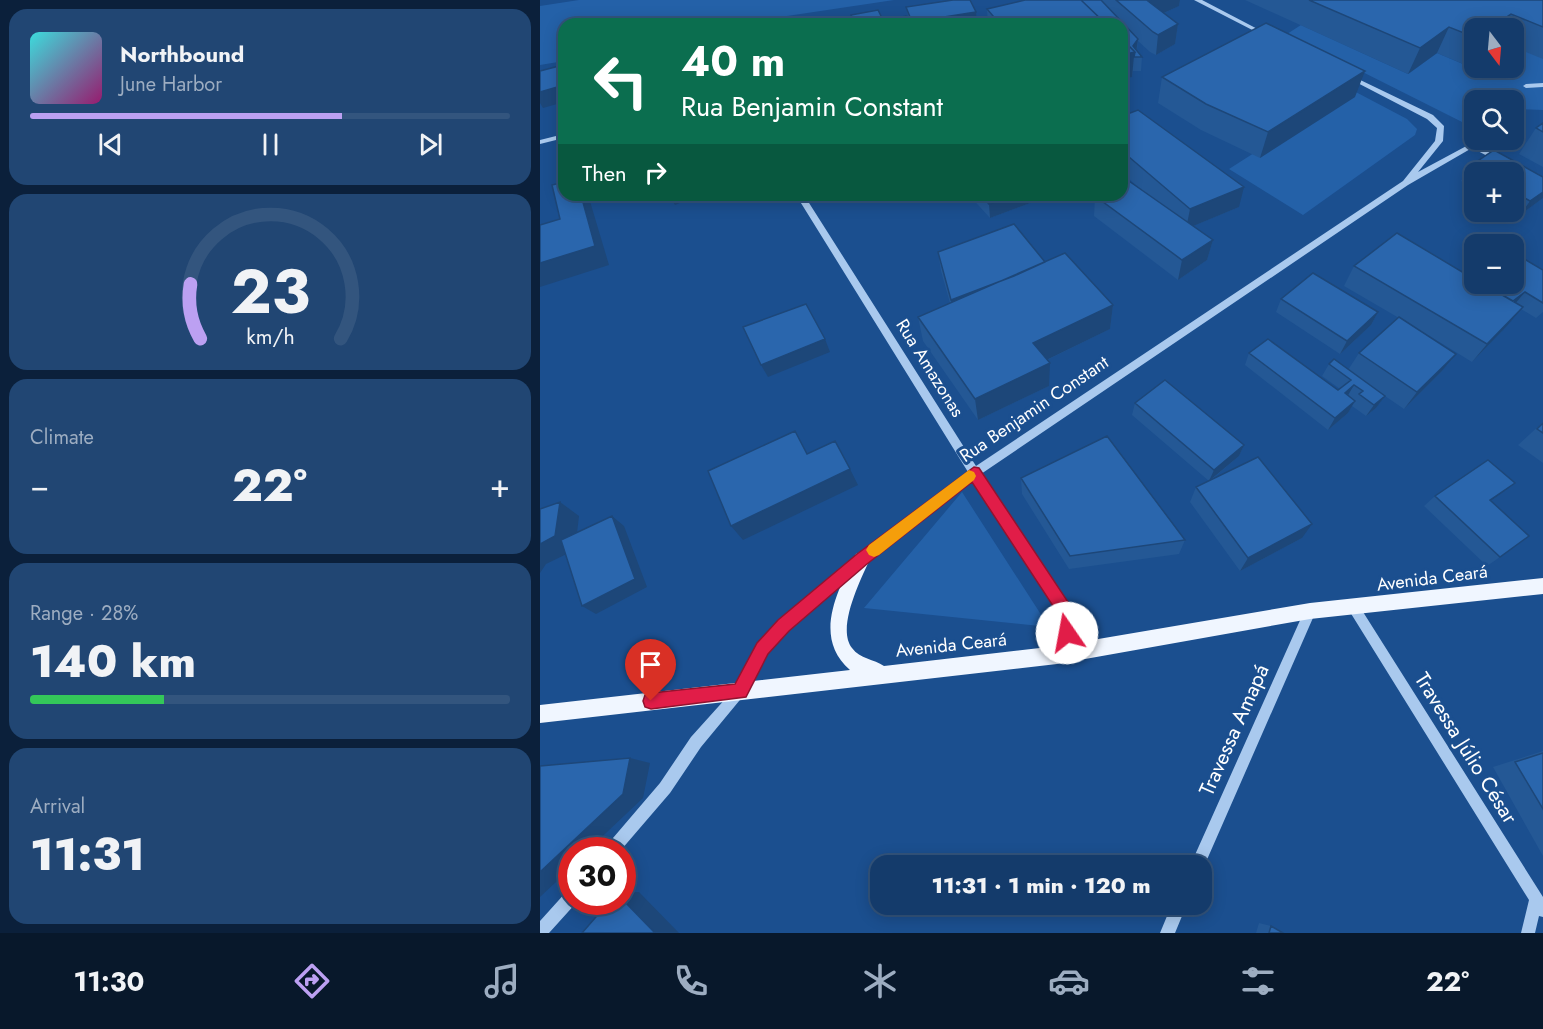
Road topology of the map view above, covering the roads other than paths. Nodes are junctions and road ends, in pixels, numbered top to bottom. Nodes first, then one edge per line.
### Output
1 (1197, 0) edge
2 (1271, 37) edge
3 (1345, 74) edge
4 (1543, 85) edge
5 (1526, 86) dead end
6 (558, 138) edge
7 (540, 142) edge
8 (1507, 162) edge
9 (1405, 183) junction
10 (804, 201) edge
11 (974, 472) junction
12 (862, 559) junction
13 (1543, 585) edge
14 (1354, 608) junction
15 (1310, 611) junction
16 (1057, 655) junction
17 (888, 673) junction
18 (740, 691) junction
19 (540, 714) edge
20 (623, 837) edge
21 (1202, 855) edge
22 (1539, 905) edge
23 (558, 912) edge
24 (1175, 915) edge
25 (540, 932) edge
26 (1167, 933) edge
27 (1528, 933) edge

1 - 2 street
3 - 9 street, Rua Benjamin Constant
4 - 5 street
6 - 7 street
8 - 9 street, Rua Benjamin Constant
9 - 11 street, Rua Benjamin Constant
10 - 11 street, Rua Amazonas
11 - 12 street, Rua Benjamin Constant
11 - 16 street, Rua Amazonas
12 - 17 main road
12 - 18 street, Rua Benjamin Constant
13 - 14 main road, Avenida Ceará
14 - 15 main road, Avenida Ceará
14 - 22 street, Travessa Júlio César
15 - 16 main road, Avenida Ceará
15 - 21 street, Travessa Amapá
16 - 17 main road, Avenida Ceará
17 - 18 main road, Avenida Ceará
18 - 19 main road, Avenida Ceará
18 - 20 street, Rua Benjamin Constant
22 - 27 street
23 - 25 street
24 - 26 street

